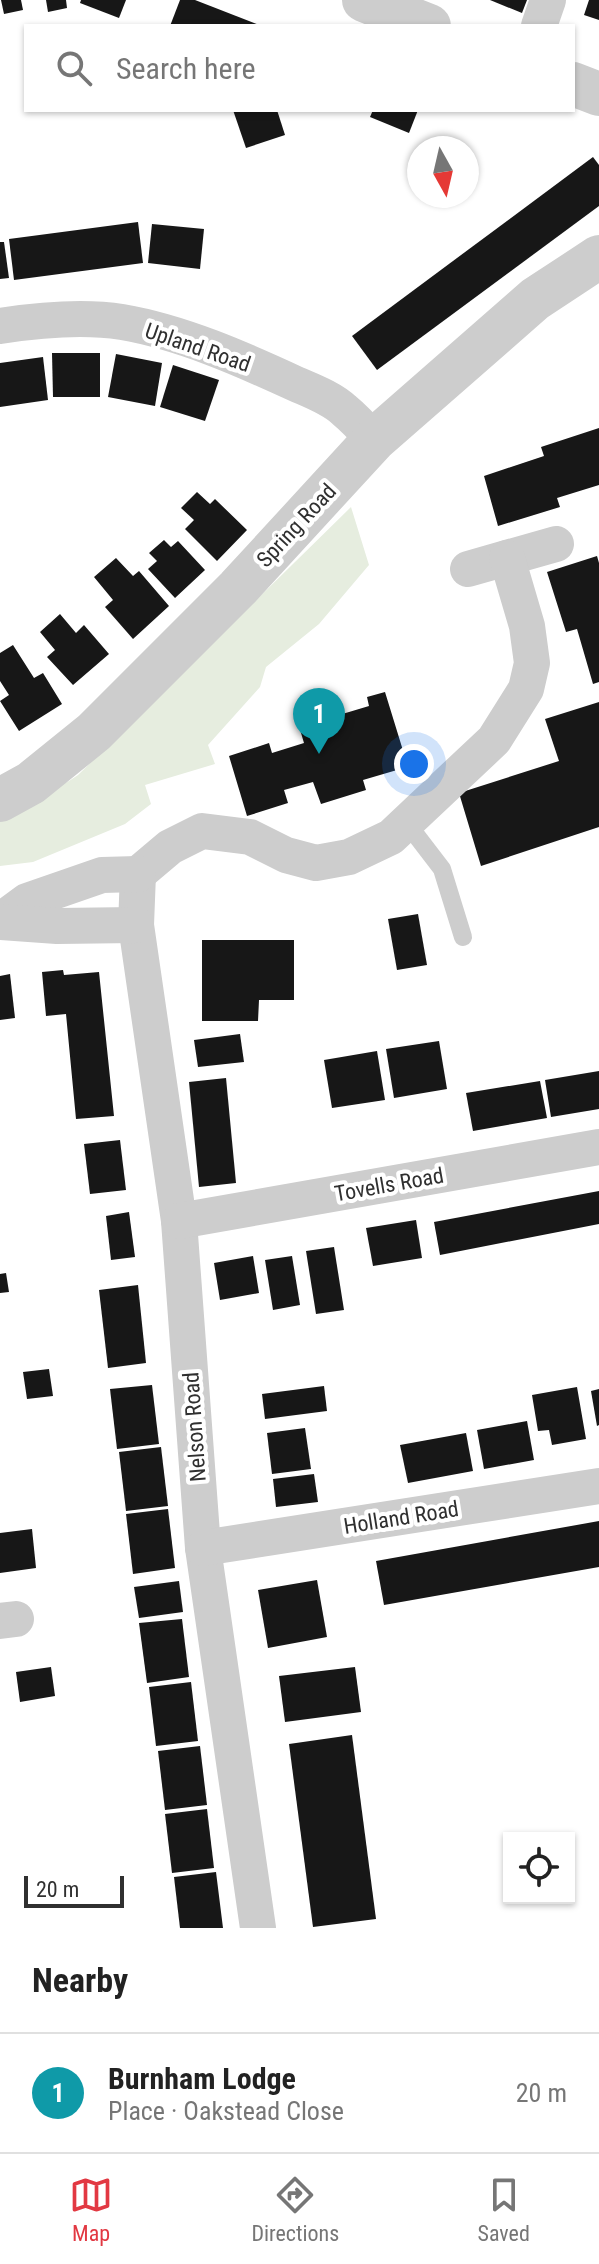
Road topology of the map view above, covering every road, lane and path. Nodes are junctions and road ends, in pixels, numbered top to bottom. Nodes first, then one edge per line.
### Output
1 (364, 0) edge
2 (548, 0) edge
3 (424, 24) edge
4 (540, 24) edge
5 (575, 85) edge
6 (599, 94) edge
7 (599, 257) edge
8 (0, 326) edge
9 (374, 440) junction
10 (556, 544) dead end
11 (507, 558) junction
12 (468, 569) dead end
13 (0, 800) edge
14 (406, 822) junction
15 (138, 874) junction
16 (0, 921) edge
17 (136, 925) junction
18 (463, 937) dead end
19 (599, 1147) edge
20 (179, 1221) junction
21 (599, 1486) edge
22 (203, 1548) junction
23 (258, 1928) edge

1 - 3 street
2 - 4 street
5 - 6 street
7 - 9 street, Spring Road
8 - 9 street, Upland Road
9 - 13 street, Spring Road
10 - 11 street
11 - 12 street
11 - 14 street
14 - 15 street
14 - 18 lane
15 - 16 street
15 - 17 street, Nelson Road
16 - 17 street
17 - 20 street, Nelson Road
19 - 20 street, Tovells Road
20 - 22 street, Nelson Road
21 - 22 street, Holland Road
22 - 23 street, Nelson Road

